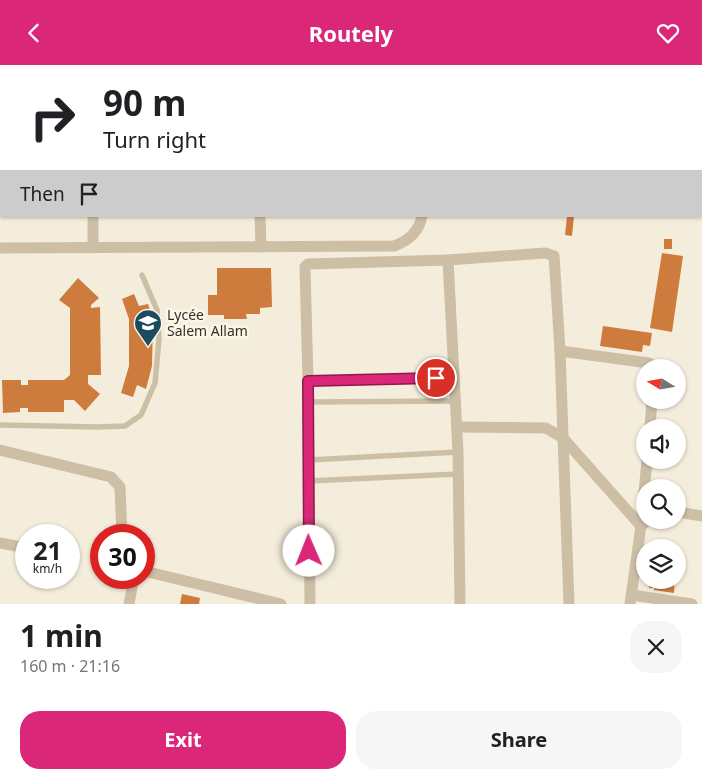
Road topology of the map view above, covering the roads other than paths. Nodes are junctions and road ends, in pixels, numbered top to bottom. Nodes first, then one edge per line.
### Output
1 (93, 217) edge
2 (260, 217) edge
3 (422, 217) edge
4 (93, 247) junction
5 (261, 247) junction
6 (0, 248) edge
7 (448, 260) junction
8 (142, 275) dead end
9 (560, 351) junction
10 (636, 361) edge
11 (454, 378) junction
12 (308, 381) junction
13 (456, 401) junction
14 (308, 402) junction
15 (0, 425) edge
16 (457, 427) junction
17 (563, 438) junction
18 (0, 450) edge
19 (458, 452) junction
20 (309, 460) junction
21 (458, 474) junction
22 (308, 481) junction
23 (686, 513) edge
24 (636, 515) edge
25 (702, 516) edge
26 (122, 524) edge
27 (643, 529) edge
28 (0, 543) edge
29 (15, 546) edge
30 (155, 574) edge
31 (132, 589) edge
32 (631, 600) edge
33 (129, 604) edge
34 (281, 604) edge
35 (310, 604) edge
36 (460, 604) edge
37 (569, 604) edge
38 (692, 604) edge

1 - 4 street
2 - 5 street
3 - 5 street
4 - 5 street
4 - 6 street
7 - 9 street
7 - 11 street
7 - 12 street
8 - 15 lane
9 - 10 street
9 - 17 street
11 - 12 lane
11 - 13 street
12 - 14 street
13 - 14 lane
13 - 16 street
14 - 20 street
16 - 17 street
16 - 19 street
17 - 24 street
17 - 37 street
18 - 26 street
19 - 20 lane
19 - 21 street
20 - 22 street
21 - 22 lane
21 - 36 street
22 - 35 street
23 - 25 street
27 - 32 street
28 - 29 street
30 - 34 street
31 - 33 street
32 - 38 street

